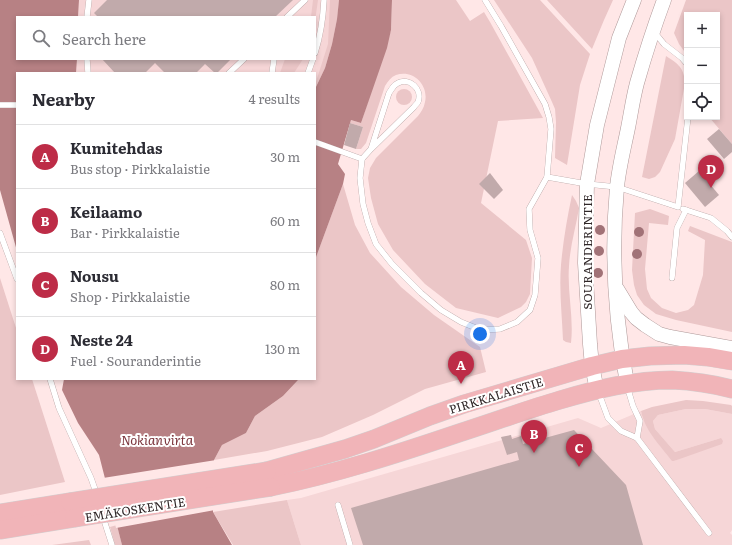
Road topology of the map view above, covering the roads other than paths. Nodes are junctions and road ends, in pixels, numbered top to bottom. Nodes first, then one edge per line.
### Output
1 (89, 0) edge
2 (305, 0) edge
3 (324, 0) edge
4 (485, 0) edge
5 (634, 0) edge
6 (664, 0) edge
7 (87, 16) edge
8 (288, 16) edge
9 (653, 30) junction
10 (316, 50) edge
11 (87, 60) edge
12 (243, 60) edge
13 (274, 60) edge
14 (313, 60) edge
15 (684, 60) edge
16 (88, 72) edge
17 (230, 72) edge
18 (272, 72) edge
19 (308, 72) edge
20 (0, 105) edge
21 (16, 105) edge
22 (688, 120) edge
23 (316, 142) edge
24 (371, 149) junction
25 (362, 159) junction
26 (547, 177) junction
27 (587, 184) junction
28 (617, 187) junction
29 (678, 207) junction
30 (686, 210) junction
31 (0, 233) edge
32 (732, 237) edge
33 (16, 277) edge
34 (672, 278) dead end
35 (614, 285) junction
36 (732, 348) edge
37 (622, 359) junction
38 (732, 361) edge
39 (592, 366) junction
40 (50, 380) edge
41 (627, 383) junction
42 (732, 389) edge
43 (597, 390) junction
44 (637, 438) junction
45 (269, 479) junction
46 (338, 505) dead end
47 (72, 510) junction
48 (0, 514) edge
49 (0, 530) edge
50 (709, 533) dead end
51 (112, 545) edge
52 (350, 545) edge

1 - 7 lane
2 - 8 lane
3 - 10 lane
4 - 26 lane
5 - 27 street, SOURANDERINTIE
6 - 9 street
9 - 15 lane
9 - 28 street
11 - 16 lane
12 - 17 lane
13 - 18 lane
14 - 19 lane
20 - 21 lane
22 - 29 lane
23 - 25 lane
24 - 24 lane
24 - 25 lane
25 - 26 lane
26 - 27 lane
27 - 28 lane
27 - 39 street, SOURANDERINTIE
28 - 29 lane
28 - 35 street
29 - 30 lane
30 - 32 lane
30 - 34 lane
31 - 33 lane
35 - 36 street
35 - 37 street
37 - 38 main road, PIRKKALAISTIE
37 - 39 main road, PIRKKALAISTIE
37 - 41 street
39 - 43 street, SOURANDERINTIE
39 - 45 main road, PIRKKALAISTIE
40 - 51 lane
41 - 42 main road, PIRKKALAISTIE
41 - 43 main road, PIRKKALAISTIE
41 - 44 lane
43 - 44 lane
43 - 45 main road, PIRKKALAISTIE
44 - 50 lane
45 - 47 main road, EMÄKOSKENTIE, bridge
46 - 52 lane
47 - 48 main road, EMÄKOSKENTIE
47 - 49 main road, EMÄKOSKENTIE

